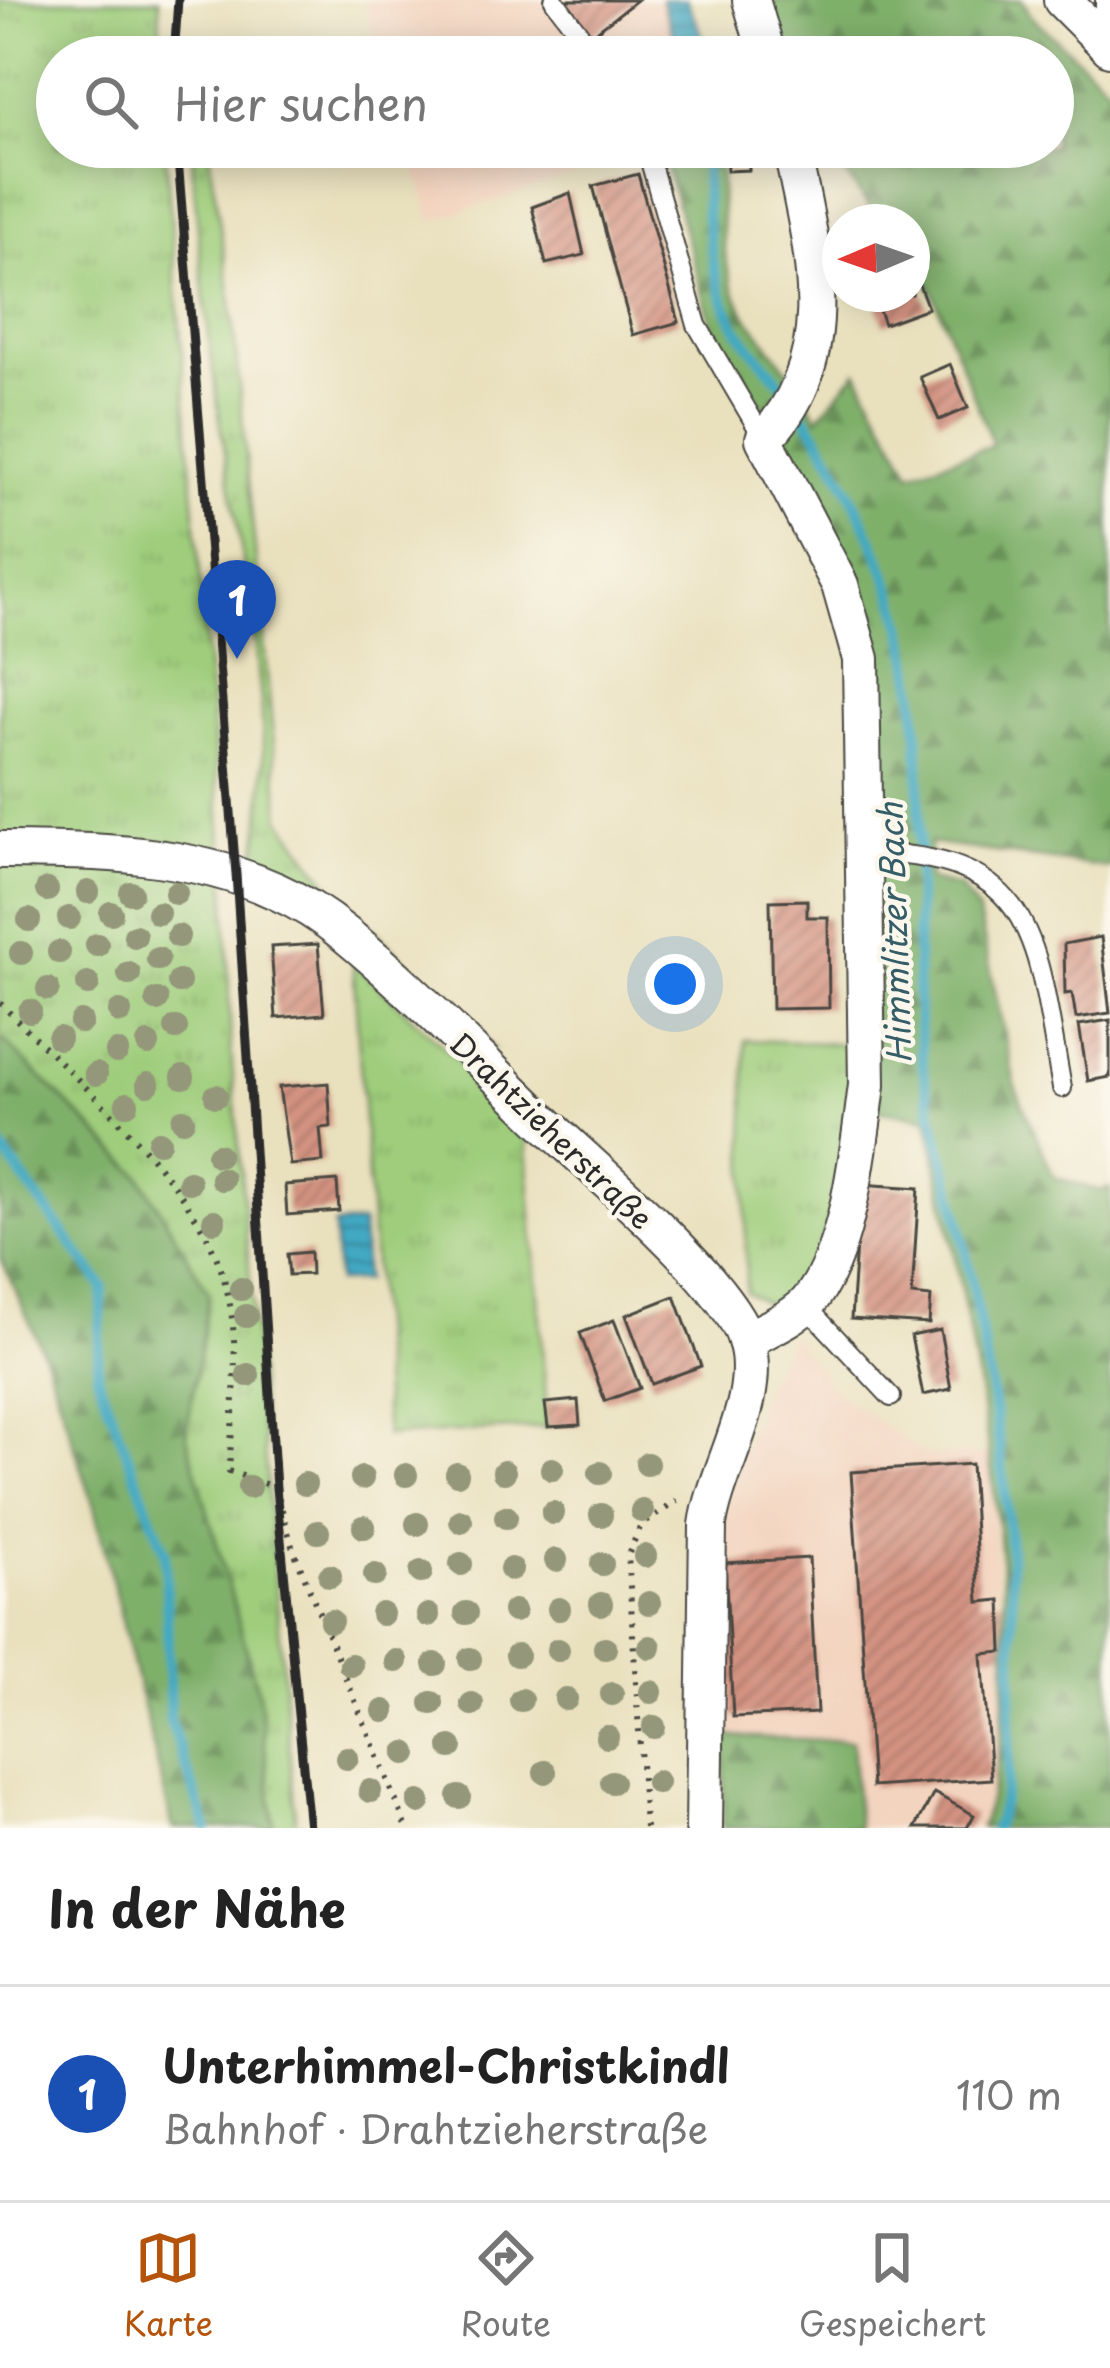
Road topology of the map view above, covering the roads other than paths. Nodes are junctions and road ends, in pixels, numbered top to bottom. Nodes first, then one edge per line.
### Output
1 (554, 0) edge
2 (751, 0) edge
3 (1062, 0) edge
4 (1105, 0) edge
5 (581, 36) edge
6 (762, 36) edge
7 (1107, 45) edge
8 (652, 168) edge
9 (795, 168) edge
10 (772, 430) junction
11 (0, 850) edge
12 (885, 854) junction
13 (1062, 1088) dead end
14 (806, 1306) junction
15 (746, 1341) junction
16 (891, 1397) dead end
17 (704, 1828) edge

1 - 5 lane
2 - 6 street
3 - 7 street
4 - 7 lane
8 - 10 lane
9 - 10 street
10 - 12 street
11 - 15 street, Drahtzieherstraße
12 - 13 lane
12 - 14 street
14 - 15 street
14 - 16 lane
15 - 17 street

